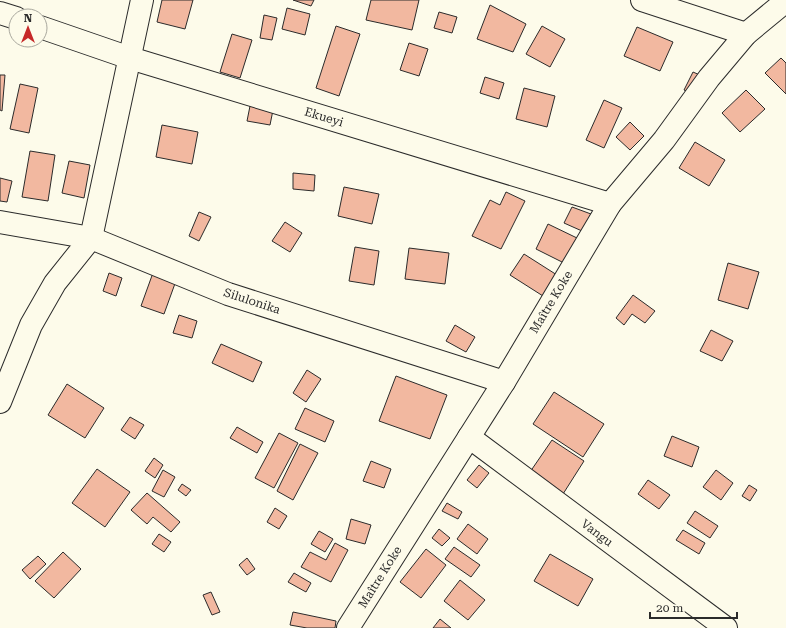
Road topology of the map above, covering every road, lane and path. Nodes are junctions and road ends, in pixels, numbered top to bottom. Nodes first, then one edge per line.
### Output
1 (142, 0) edge
2 (642, 0) edge
3 (786, 1) edge
4 (48, 30) edge
5 (746, 34) junction
6 (130, 58) junction
7 (610, 204) junction
8 (0, 222) edge
9 (91, 238) junction
10 (504, 382) junction
11 (0, 402) edge
12 (469, 437) junction
13 (348, 628) edge
14 (726, 628) edge

1 - 6 street
2 - 5 street
3 - 5 street, Maître Koke
4 - 6 street, Ekueyi
5 - 7 street, Maître Koke
6 - 7 street, Ekueyi
6 - 9 street
7 - 10 street, Maître Koke
8 - 9 street, Silulonika
9 - 10 street, Silulonika
9 - 11 street
10 - 12 street, Maître Koke
12 - 13 street, Maître Koke
12 - 14 street, Vangu

